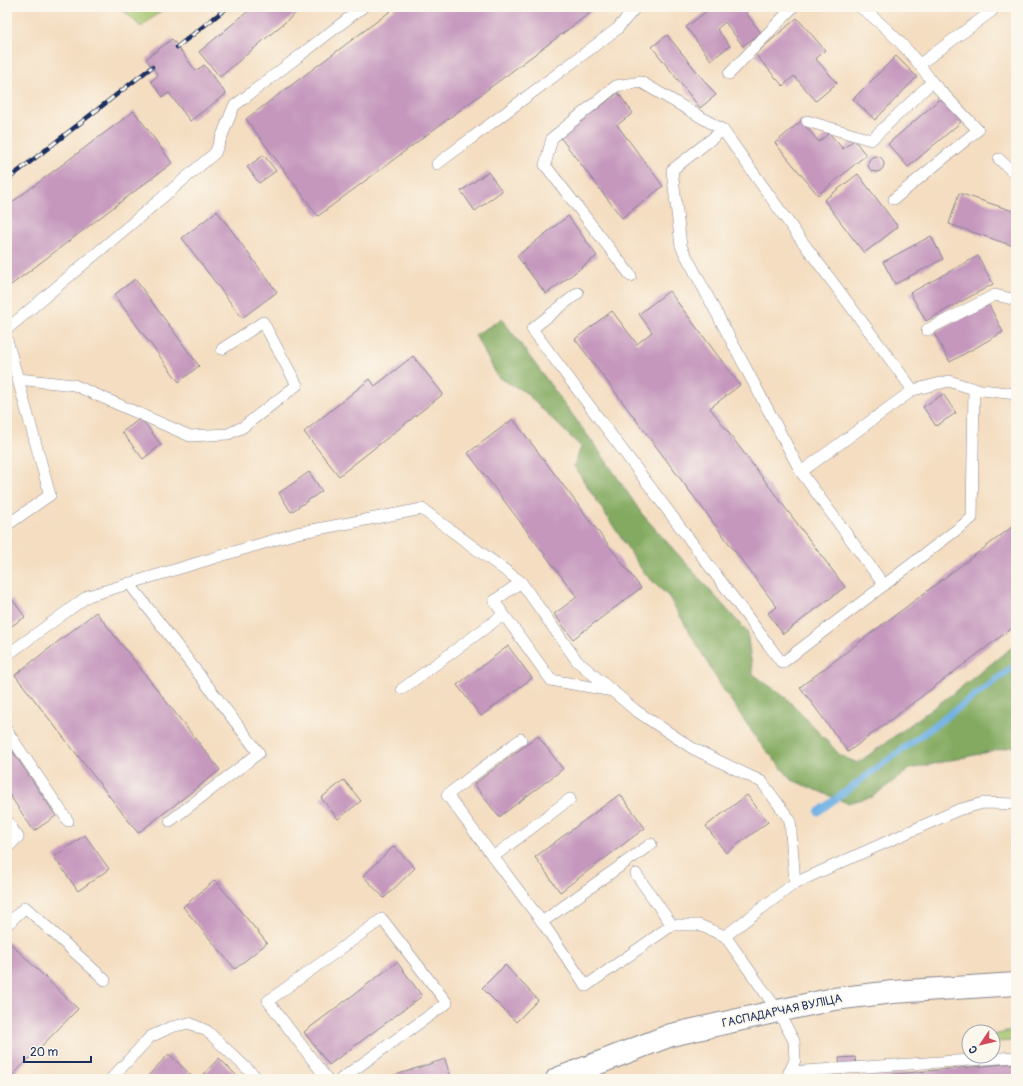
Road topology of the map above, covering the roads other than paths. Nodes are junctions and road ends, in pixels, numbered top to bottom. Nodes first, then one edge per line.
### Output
1 (363, 7) edge
2 (636, 7) edge
3 (793, 7) edge
4 (860, 7) edge
5 (992, 11) dead end
6 (920, 64) junction
7 (729, 74) dead end
8 (932, 82) junction
9 (807, 122) dead end
10 (723, 130) junction
11 (999, 159) dead end
12 (437, 164) dead end
13 (1016, 175) edge
14 (894, 199) dead end
15 (631, 276) dead end
16 (578, 293) dead end
17 (1016, 300) edge
18 (7, 329) edge
19 (927, 330) dead end
20 (7, 340) edge
21 (222, 349) dead end
22 (18, 379) junction
23 (974, 389) junction
24 (913, 390) junction
25 (1016, 394) edge
26 (801, 472) junction
27 (7, 525) edge
28 (521, 582) junction
29 (129, 583) junction
30 (884, 585) junction
31 (504, 615) junction
32 (7, 654) edge
33 (402, 689) dead end
34 (614, 691) junction
35 (7, 731) edge
36 (521, 739) dead end
37 (570, 799) dead end
38 (1016, 804) edge
39 (7, 821) edge
40 (68, 821) dead end
41 (170, 821) dead end
42 (651, 844) dead end
43 (7, 848) edge
44 (493, 857) junction
45 (636, 874) dead end
46 (795, 882) junction
47 (542, 922) junction
48 (7, 925) edge
49 (672, 925) junction
50 (725, 936) junction
51 (104, 980) dead end
52 (1016, 984) edge
53 (778, 1011) junction
54 (1016, 1057) edge
55 (788, 1076) edge
56 (568, 1077) edge
57 (111, 1079) edge
58 (258, 1079) edge
59 (327, 1079) edge
60 (341, 1079) edge

1 - 18 lane
2 - 12 lane
3 - 7 lane
4 - 6 lane
5 - 6 lane
6 - 8 lane
8 - 9 lane
8 - 14 lane
10 - 15 lane
10 - 24 lane
10 - 26 lane
11 - 13 lane
16 - 30 lane
17 - 19 lane
20 - 22 lane
21 - 22 lane
22 - 27 lane
23 - 24 lane
23 - 25 lane
23 - 30 lane
24 - 26 lane
26 - 30 lane
28 - 29 lane
28 - 31 lane
28 - 34 lane
29 - 32 lane
29 - 41 lane
31 - 33 lane
31 - 34 lane
34 - 46 lane
35 - 40 lane
36 - 44 lane
37 - 44 lane
38 - 46 lane
39 - 43 lane
42 - 47 lane
44 - 47 lane
45 - 49 lane
46 - 50 lane
47 - 49 lane
48 - 51 lane
49 - 50 lane
50 - 53 lane
52 - 53 street, ГАСПАДАРЧАЯ ВУЛІЦА
53 - 55 lane
53 - 56 street, ГАСПАДАРЧАЯ ВУЛІЦА
54 - 55 lane
57 - 58 lane
59 - 60 lane

